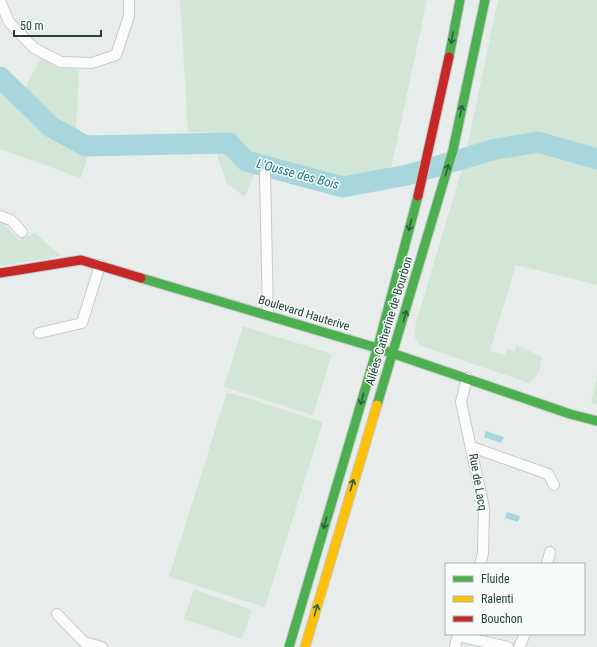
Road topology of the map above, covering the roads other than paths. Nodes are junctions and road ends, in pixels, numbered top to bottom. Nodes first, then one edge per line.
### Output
1 (129, 0) edge
2 (460, 0) edge
3 (485, 0) edge
4 (0, 1) edge
5 (265, 174) dead end
6 (0, 216) edge
7 (22, 232) dead end
8 (100, 265) junction
9 (0, 273) edge
10 (268, 314) junction
11 (39, 333) dead end
12 (377, 348) junction
13 (392, 353) junction
14 (467, 378) junction
15 (597, 421) edge
16 (472, 447) junction
17 (554, 485) dead end
18 (550, 552) dead end
19 (480, 563) edge
20 (547, 563) edge
21 (57, 614) dead end
22 (458, 635) edge
23 (525, 635) edge
24 (83, 644) edge
25 (102, 647) edge
26 (289, 647) edge
27 (305, 647) edge
28 (455, 647) edge
29 (508, 647) edge
30 (519, 647) edge

1 - 4 street
2 -> 12 main road, Allées Catherine de Bourbon
13 -> 3 main road, Allées Catherine de Bourbon
5 - 10 street
6 - 7 street
8 - 9 main road, Boulevard Hauterive
8 - 10 main road, Boulevard Hauterive
8 - 11 street
10 - 12 main road, Boulevard Hauterive
12 - 13 main road, Boulevard Hauterive
12 -> 26 main road, Allées Catherine de Bourbon
13 - 14 main road, Boulevard Hauterive
27 -> 13 main road, Allées Catherine de Bourbon
14 - 15 main road, Boulevard Hauterive
14 - 16 street, Rue de Lacq
16 - 17 street, Rue de Lacq
16 - 19 street, Rue de Lacq
18 - 20 street
21 - 24 street
22 - 28 street
22 - 29 street
23 - 30 street
24 - 25 street

